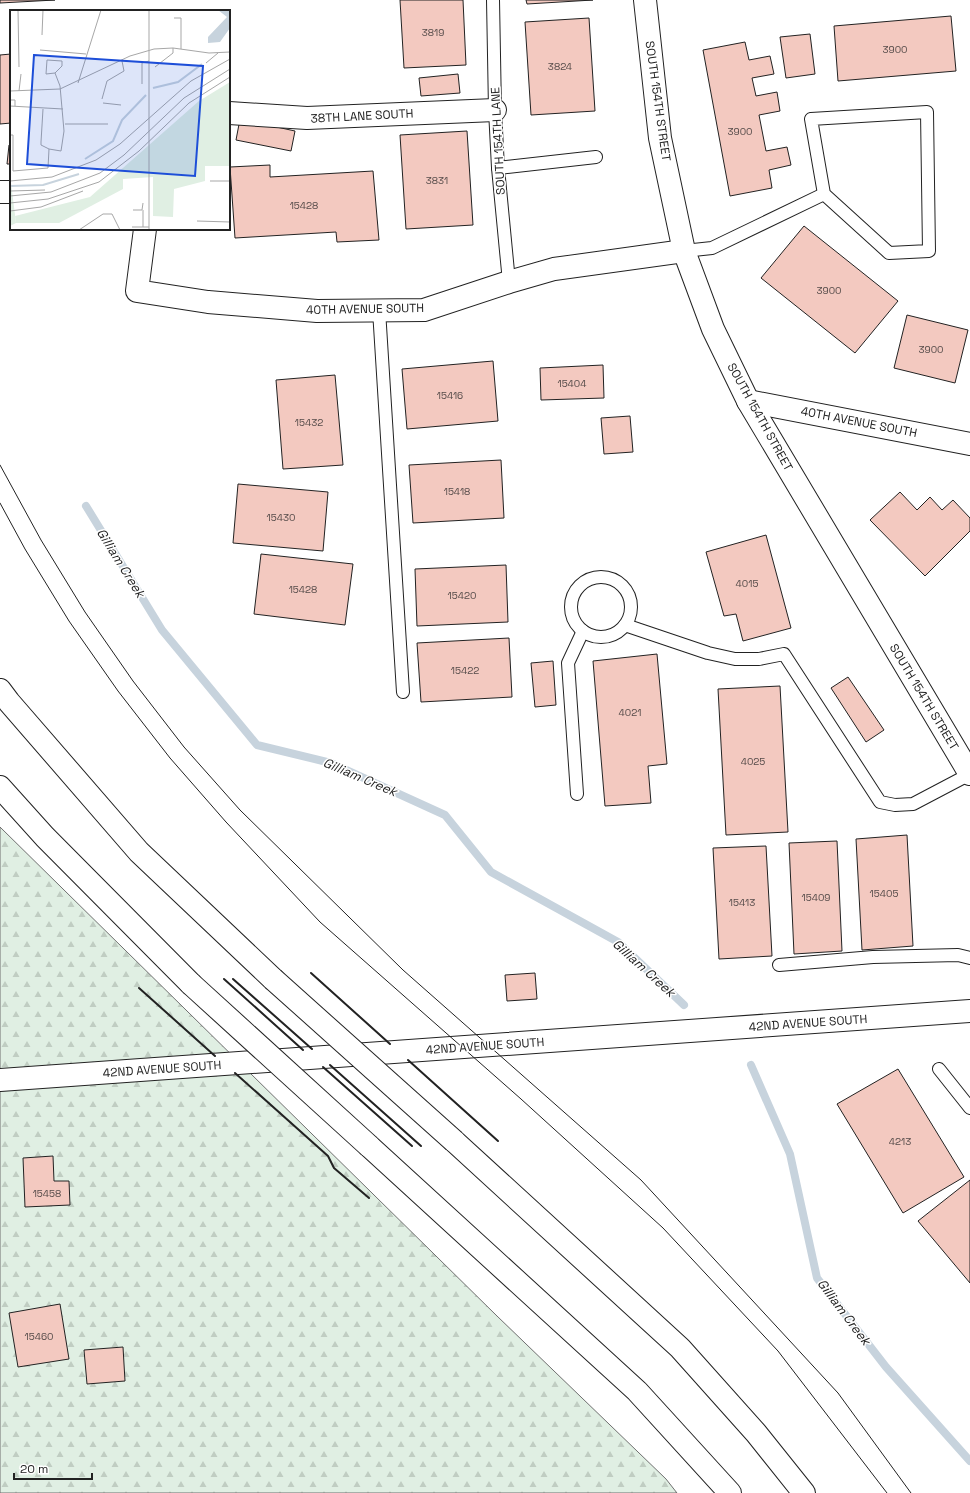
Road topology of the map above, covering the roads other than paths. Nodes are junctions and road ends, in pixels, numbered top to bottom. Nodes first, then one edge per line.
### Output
1 (493, 0) edge
2 (645, 0) edge
3 (495, 110) junction
4 (230, 113) edge
5 (596, 157) dead end
6 (498, 168) junction
7 (824, 194) junction
8 (145, 230) edge
9 (684, 251) junction
10 (509, 282) junction
11 (379, 310) junction
12 (748, 401) junction
13 (970, 444) edge
14 (625, 625) junction
15 (583, 631) junction
16 (0, 690) edge
17 (403, 692) dead end
18 (970, 774) edge
19 (0, 787) edge
20 (577, 794) dead end
21 (970, 958) edge
22 (779, 965) dead end
23 (970, 1011) edge
24 (939, 1069) dead end
25 (0, 1080) edge
26 (970, 1108) edge
27 (730, 1493) edge
28 (804, 1493) edge

1 - 3 lane, SOUTH 154TH LANE
2 - 9 main road, SOUTH 154TH STREET
3 - 4 main road, 38TH LANE SOUTH
3 - 6 lane, SOUTH 154TH LANE
5 - 6 lane
6 - 10 lane, SOUTH 154TH LANE
7 - 7 lane
7 - 9 lane
8 - 11 main road, 40TH AVENUE SOUTH
9 - 10 main road, 40TH AVENUE SOUTH
9 - 12 main road, SOUTH 154TH STREET
10 - 11 main road, 40TH AVENUE SOUTH
11 - 17 lane
12 - 13 main road, 40TH AVENUE SOUTH
12 - 18 main road, SOUTH 154TH STREET
14 - 15 lane
14 - 15 lane
14 - 18 lane
15 - 20 lane
16 - 28 main road, bridge
19 - 27 main road, bridge
21 - 22 lane
23 - 25 main road, 42ND AVENUE SOUTH
24 - 26 lane

